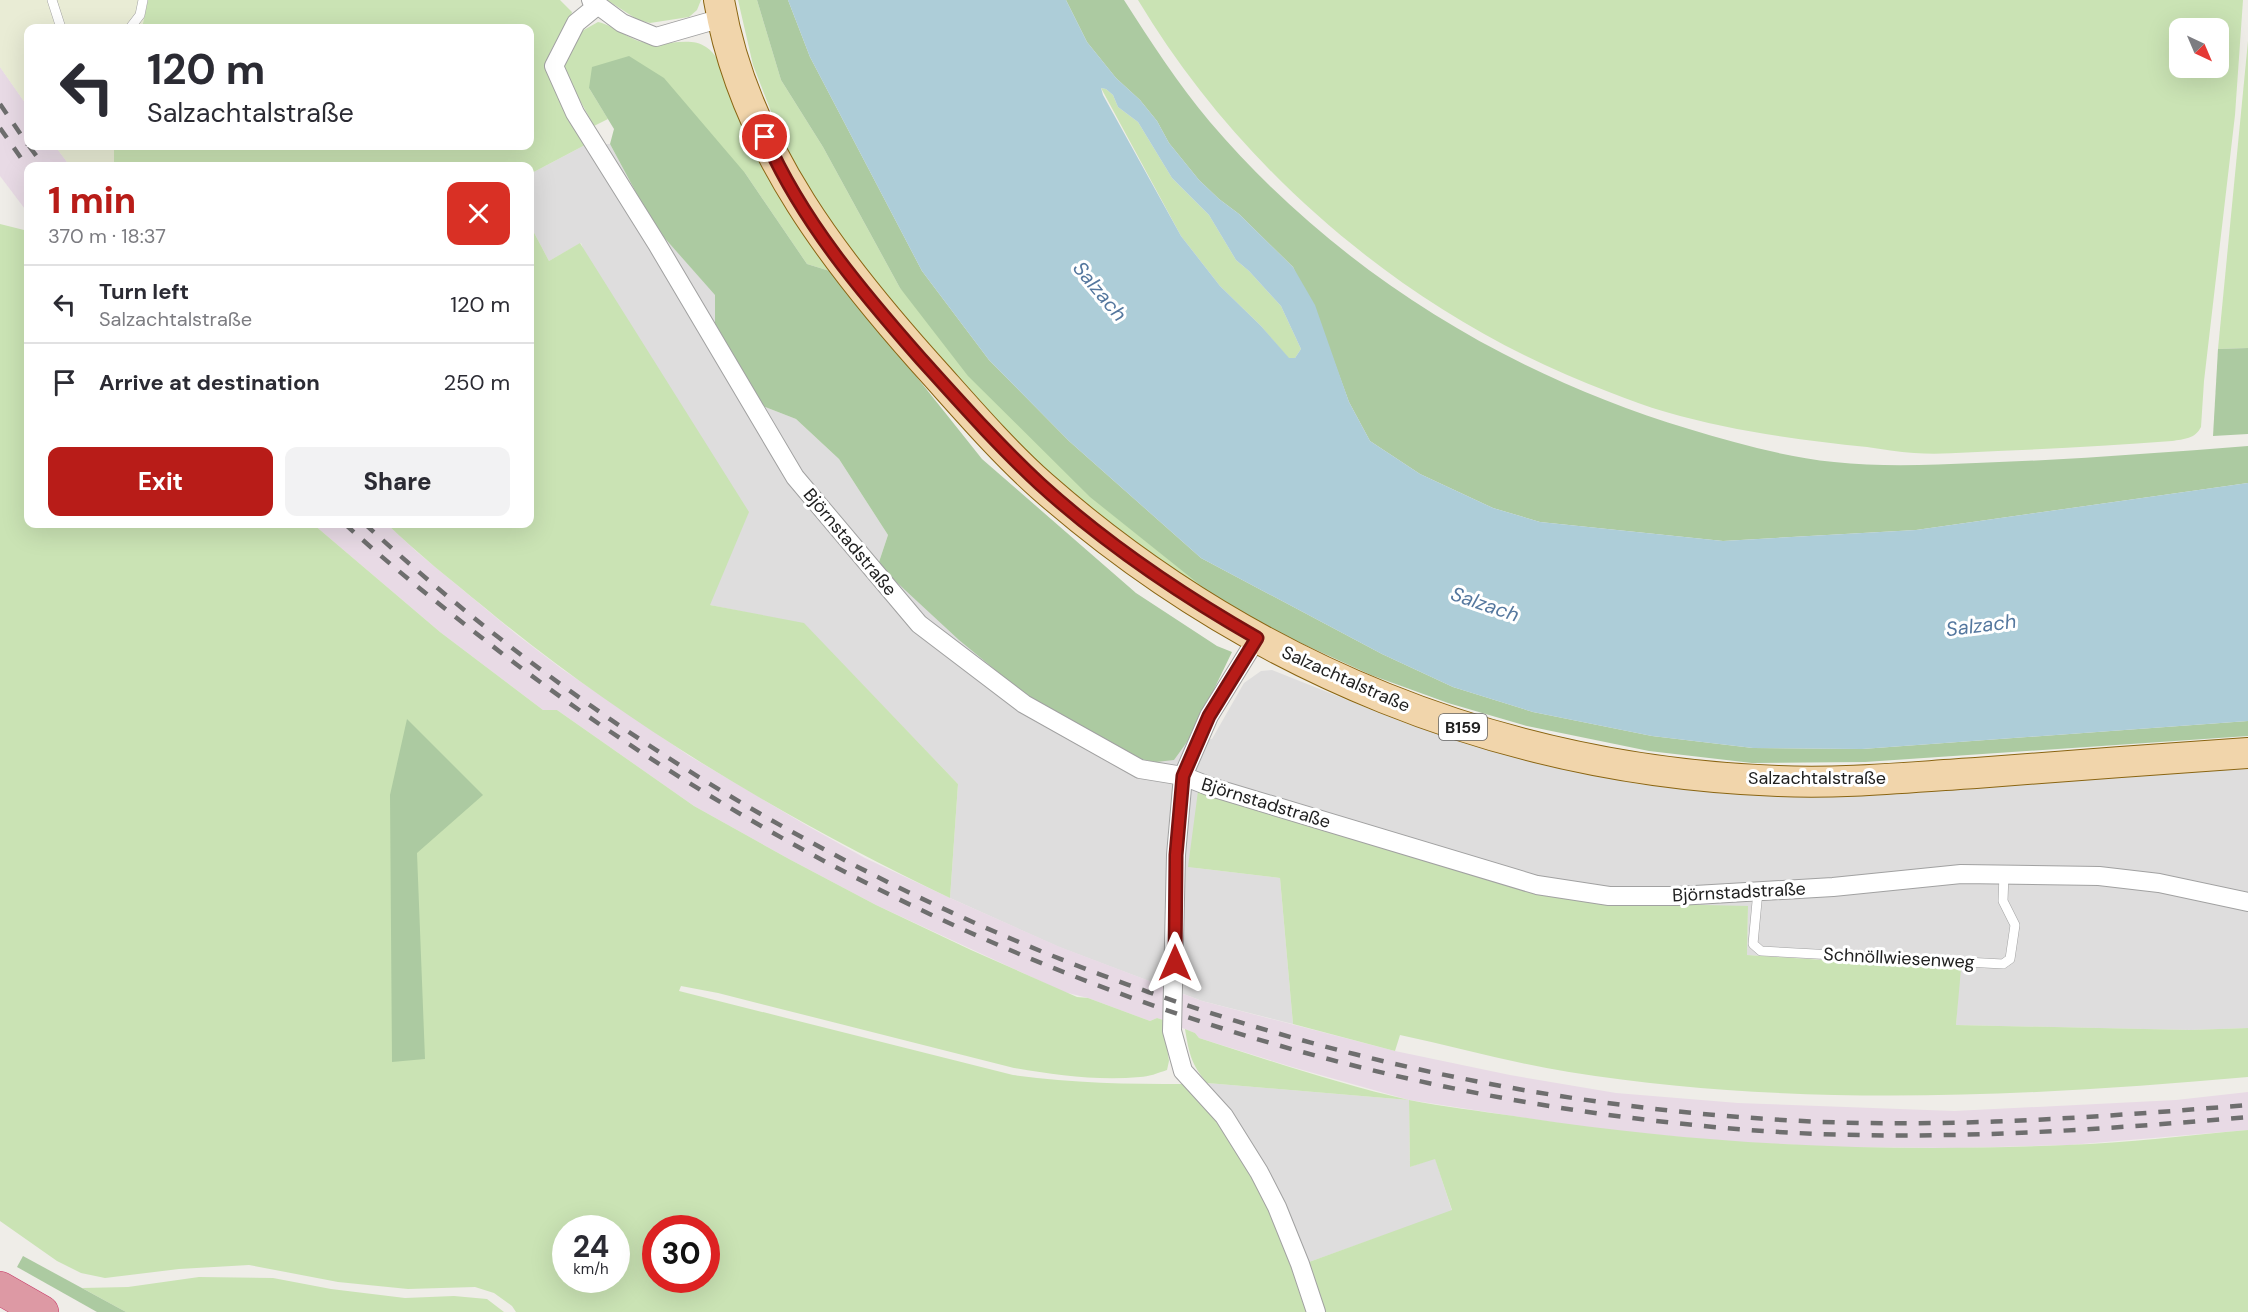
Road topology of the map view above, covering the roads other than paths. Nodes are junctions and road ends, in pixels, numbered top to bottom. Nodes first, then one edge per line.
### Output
1 (52, 0) edge
2 (143, 0) edge
3 (594, 3) edge
4 (721, 9) edge
5 (60, 24) edge
6 (133, 24) edge
7 (1257, 638) junction
8 (2248, 753) edge
9 (1183, 776) junction
10 (2004, 874) junction
11 (1758, 891) junction
12 (2248, 902) edge
13 (0, 1288) edge
14 (42, 1312) edge
15 (1316, 1312) edge

1 - 5 lane
2 - 6 lane
3 - 4 street
3 - 9 street, Björnstadstraße
4 - 7 main road, Salzachtalstraße / B159
7 - 8 main road, Salzachtalstraße / B159
7 - 9 street
9 - 11 street, Björnstadstraße
9 - 15 street
10 - 11 street, Björnstadstraße
10 - 11 lane, Schnöllwiesenweg
10 - 12 street, Björnstadstraße
13 - 14 highway

